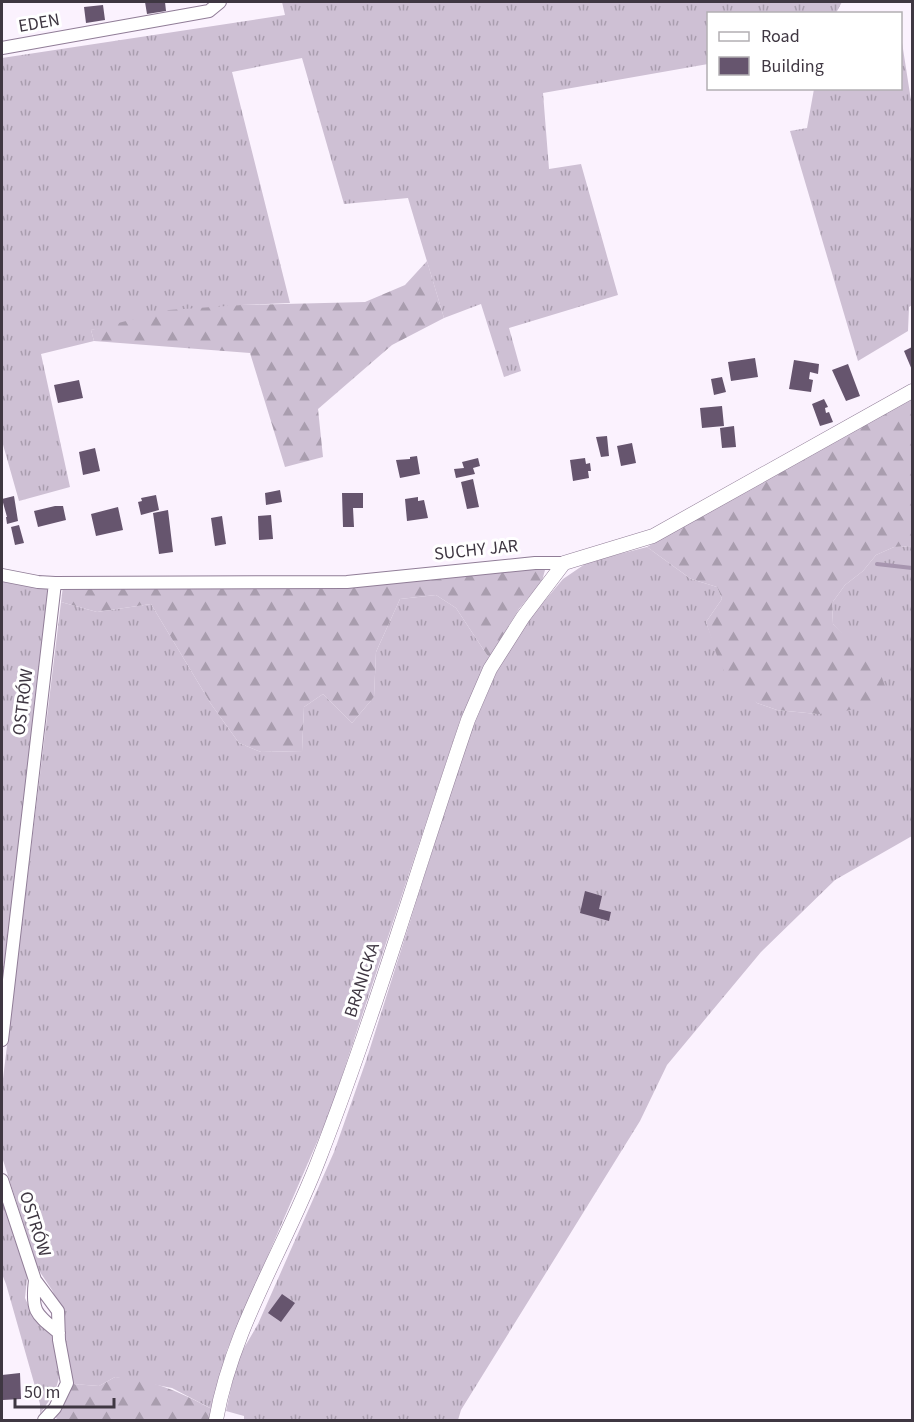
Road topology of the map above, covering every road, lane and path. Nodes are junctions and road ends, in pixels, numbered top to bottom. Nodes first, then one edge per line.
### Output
1 (220, 2) edge
2 (2, 48) edge
3 (912, 391) edge
4 (564, 563) junction
5 (2, 576) edge
6 (55, 583) junction
7 (2, 1040) edge
8 (2, 1180) edge
9 (35, 1280) junction
10 (59, 1333) junction
11 (44, 1420) edge
12 (216, 1420) edge

1 - 2 street, EDEN
3 - 4 street, SUCHY JAR
4 - 6 street, SUCHY JAR
4 - 12 street, BRANICKA
5 - 6 street, SUCHY JAR
6 - 7 street, OSTRÓW
8 - 9 street, OSTRÓW
9 - 10 street, OSTRÓW
9 - 10 street, OSTRÓW
10 - 11 street, OSTRÓW

